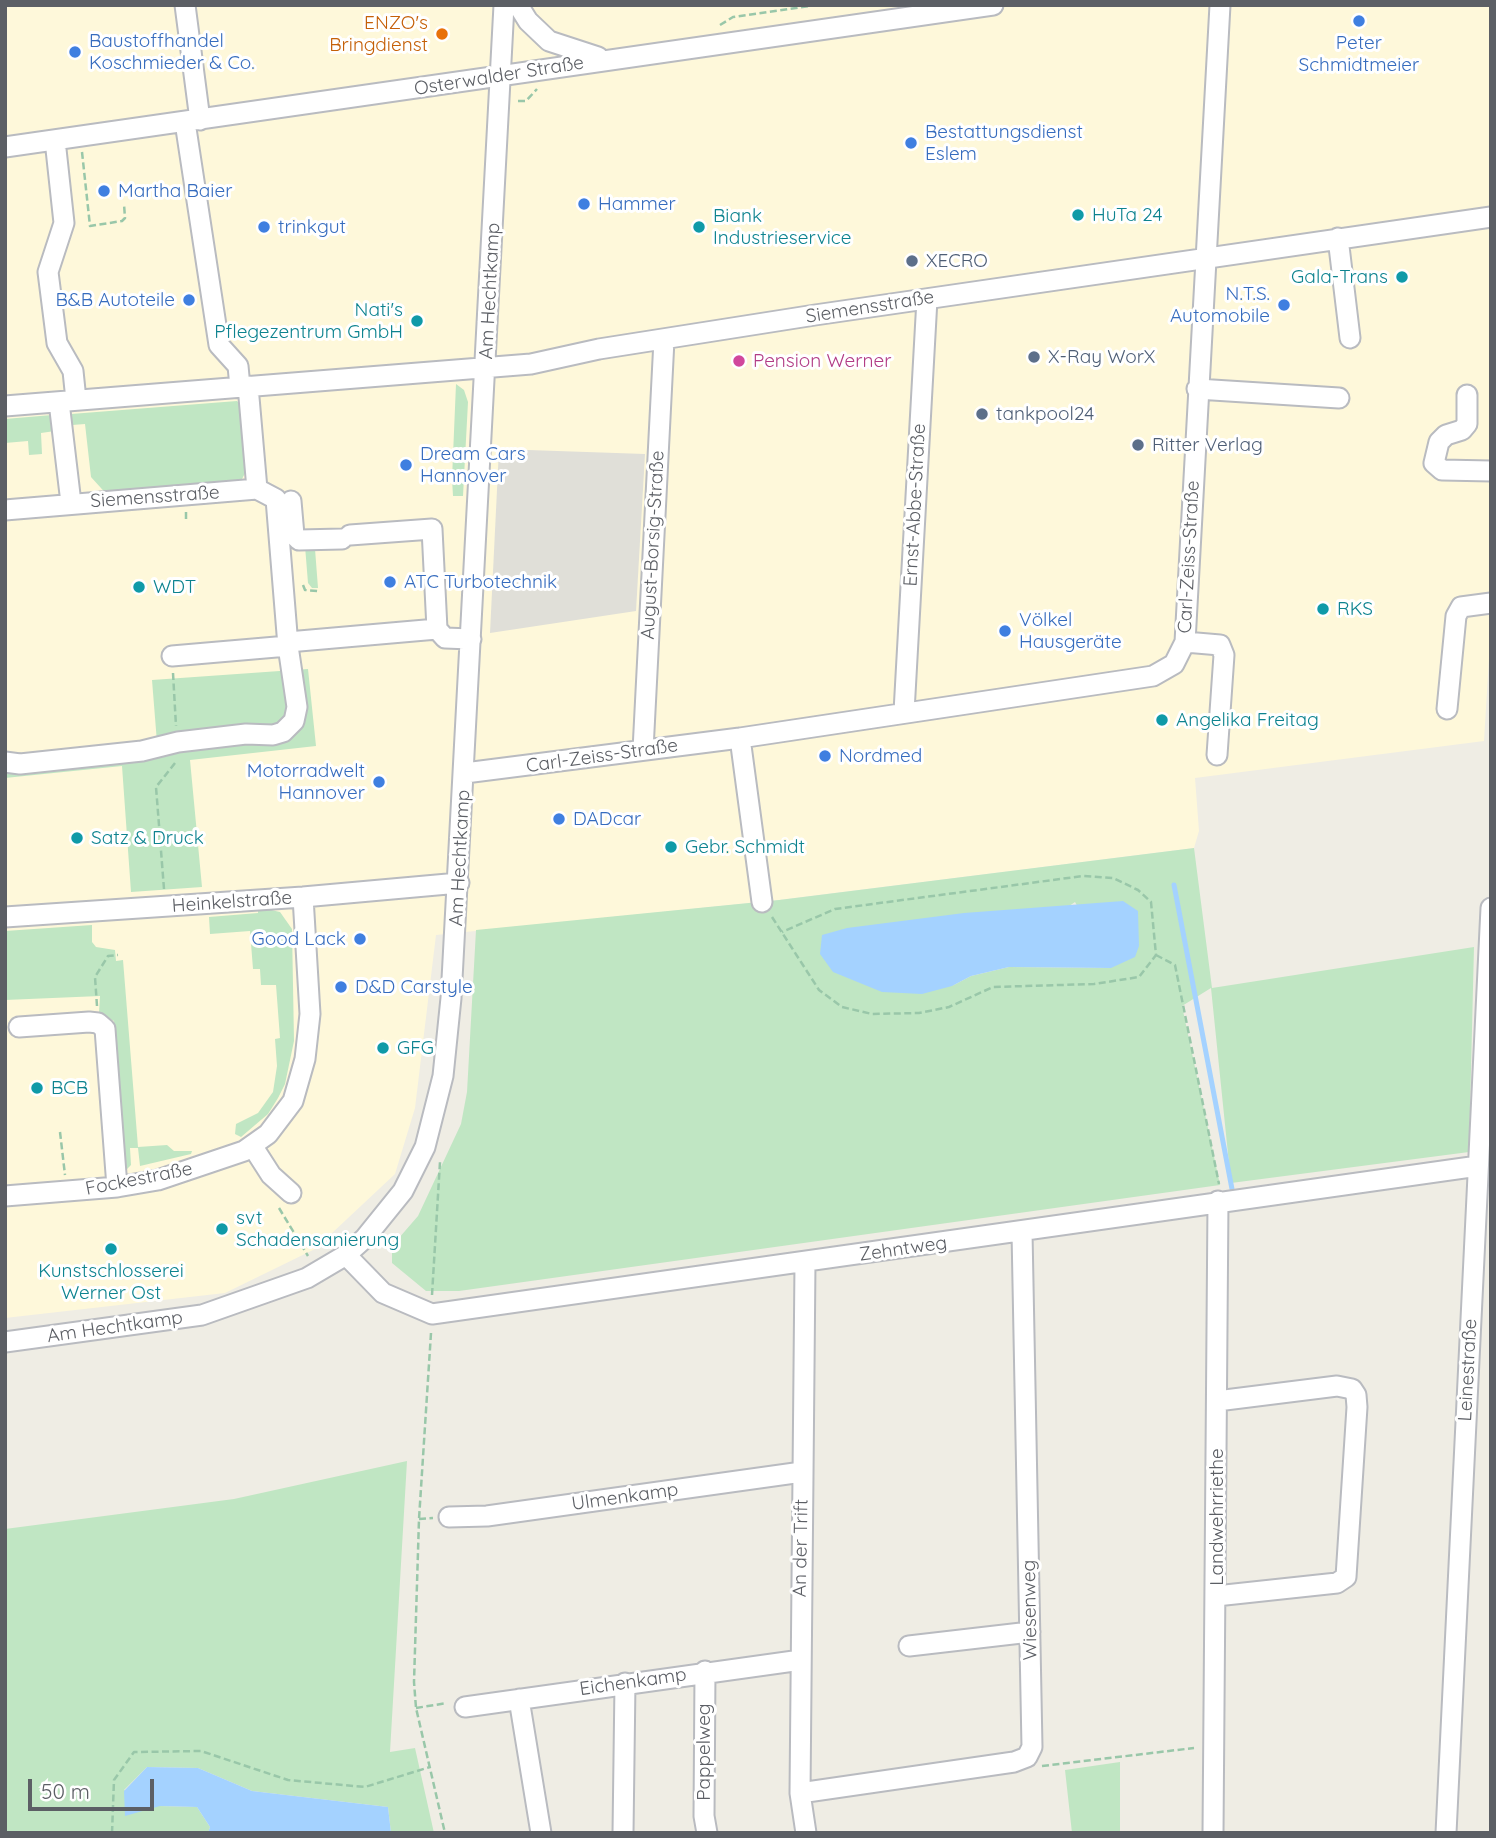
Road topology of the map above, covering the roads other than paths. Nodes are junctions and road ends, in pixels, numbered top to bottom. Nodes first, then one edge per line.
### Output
1 (186, 5) edge
2 (504, 5) edge
3 (518, 5) edge
4 (993, 5) edge
5 (1220, 5) edge
6 (610, 59) junction
7 (502, 76) junction
8 (193, 121) junction
9 (55, 140) junction
10 (5, 147) edge
11 (1491, 217) edge
12 (1338, 238) junction
13 (1205, 258) junction
14 (927, 299) junction
15 (1350, 338) dead end
16 (664, 340) junction
17 (485, 367) junction
18 (244, 387) junction
19 (1197, 389) junction
20 (1467, 395) dead end
21 (1339, 398) dead end
22 (5, 406) edge
23 (65, 406) junction
24 (1491, 471) edge
25 (257, 489) junction
26 (283, 500) junction
27 (71, 503) junction
28 (5, 510) edge
29 (1491, 603) edge
30 (437, 629) junction
31 (471, 639) junction
32 (1185, 642) junction
33 (288, 644) junction
34 (172, 656) road end
35 (1447, 709) dead end
36 (904, 712) junction
37 (740, 738) junction
38 (643, 750) junction
39 (1217, 755) dead end
40 (5, 761) edge
41 (465, 773) junction
42 (458, 883) junction
43 (303, 898) junction
44 (762, 902) road end
45 (1491, 908) edge
46 (5, 917) edge
47 (19, 1027) dead end
48 (253, 1147) junction
49 (1478, 1166) junction
50 (117, 1187) junction
51 (291, 1193) dead end
52 (5, 1196) edge
53 (1218, 1201) junction
54 (1022, 1232) junction
55 (346, 1255) junction
56 (805, 1264) junction
57 (5, 1342) edge
58 (1217, 1401) junction
59 (802, 1472) junction
60 (449, 1517) dead end
61 (1216, 1596) junction
62 (1030, 1632) junction
63 (909, 1646) dead end
64 (801, 1660) junction
65 (705, 1671) junction
66 (625, 1683) junction
67 (519, 1699) junction
68 (465, 1707) road end
69 (800, 1793) junction
70 (541, 1833) edge
71 (623, 1833) edge
72 (707, 1833) edge
73 (806, 1833) edge
74 (1213, 1833) edge
75 (1446, 1833) edge

1 - 8 street
2 - 7 street, Am Hechtkamp
3 - 6 street
4 - 6 street, Osterwalder Straße
5 - 13 street, Carl-Zeiss-Straße
6 - 7 street, Osterwalder Straße
7 - 8 street, Osterwalder Straße
7 - 17 street, Am Hechtkamp
8 - 9 street, Osterwalder Straße
8 - 18 street
9 - 10 street, Osterwalder Straße
9 - 23 street
11 - 12 street, Siemensstraße
12 - 13 street, Siemensstraße
12 - 15 street
13 - 14 street, Siemensstraße
13 - 19 street, Carl-Zeiss-Straße
14 - 16 street, Siemensstraße
14 - 36 street, Ernst-Abbe-Straße
16 - 17 street, Siemensstraße
16 - 38 street, August-Borsig-Straße
17 - 18 street, Siemensstraße
17 - 31 street, Am Hechtkamp
18 - 23 street, Siemensstraße
18 - 25 street
19 - 21 street
19 - 32 street, Carl-Zeiss-Straße
20 - 24 street
22 - 23 street, Siemensstraße
23 - 27 street, Siemensstraße
25 - 26 street
25 - 27 street, Siemensstraße
26 - 30 street
26 - 33 street
27 - 28 street
29 - 35 street
30 - 31 street
30 - 33 street
31 - 41 street, Am Hechtkamp
32 - 36 street, Carl-Zeiss-Straße
32 - 39 street
33 - 34 street
33 - 40 street
36 - 37 street, Carl-Zeiss-Straße
37 - 38 street, Carl-Zeiss-Straße
37 - 44 street
38 - 41 street, Carl-Zeiss-Straße
41 - 42 street, Am Hechtkamp
42 - 43 street, Heinkelstraße
42 - 55 street, Am Hechtkamp
43 - 46 street, Heinkelstraße
43 - 48 street, Fockestraße
45 - 49 street, Leinestraße
47 - 50 street
48 - 50 street, Fockestraße
48 - 51 street
49 - 53 street, Zehntweg
49 - 75 street, Leinestraße
50 - 52 street, Fockestraße
53 - 54 street, Zehntweg
53 - 58 street, Landwehrriethe
54 - 56 street, Zehntweg
54 - 62 street, Wiesenweg
55 - 56 street, Zehntweg
55 - 57 street, Am Hechtkamp
56 - 59 street, An der Trift
58 - 61 street, Landwehrriethe
58 - 61 street
59 - 60 street, Ulmenkamp
59 - 64 street, An der Trift
61 - 74 street, Landwehrriethe
62 - 63 street
62 - 69 street, Wiesenweg
64 - 65 street, Eichenkamp
64 - 69 street, An der Trift
65 - 66 street, Eichenkamp
65 - 72 street, Pappelweg
66 - 67 street, Eichenkamp
66 - 71 street
67 - 68 street, Eichenkamp
67 - 70 street
69 - 73 street, An der Trift

